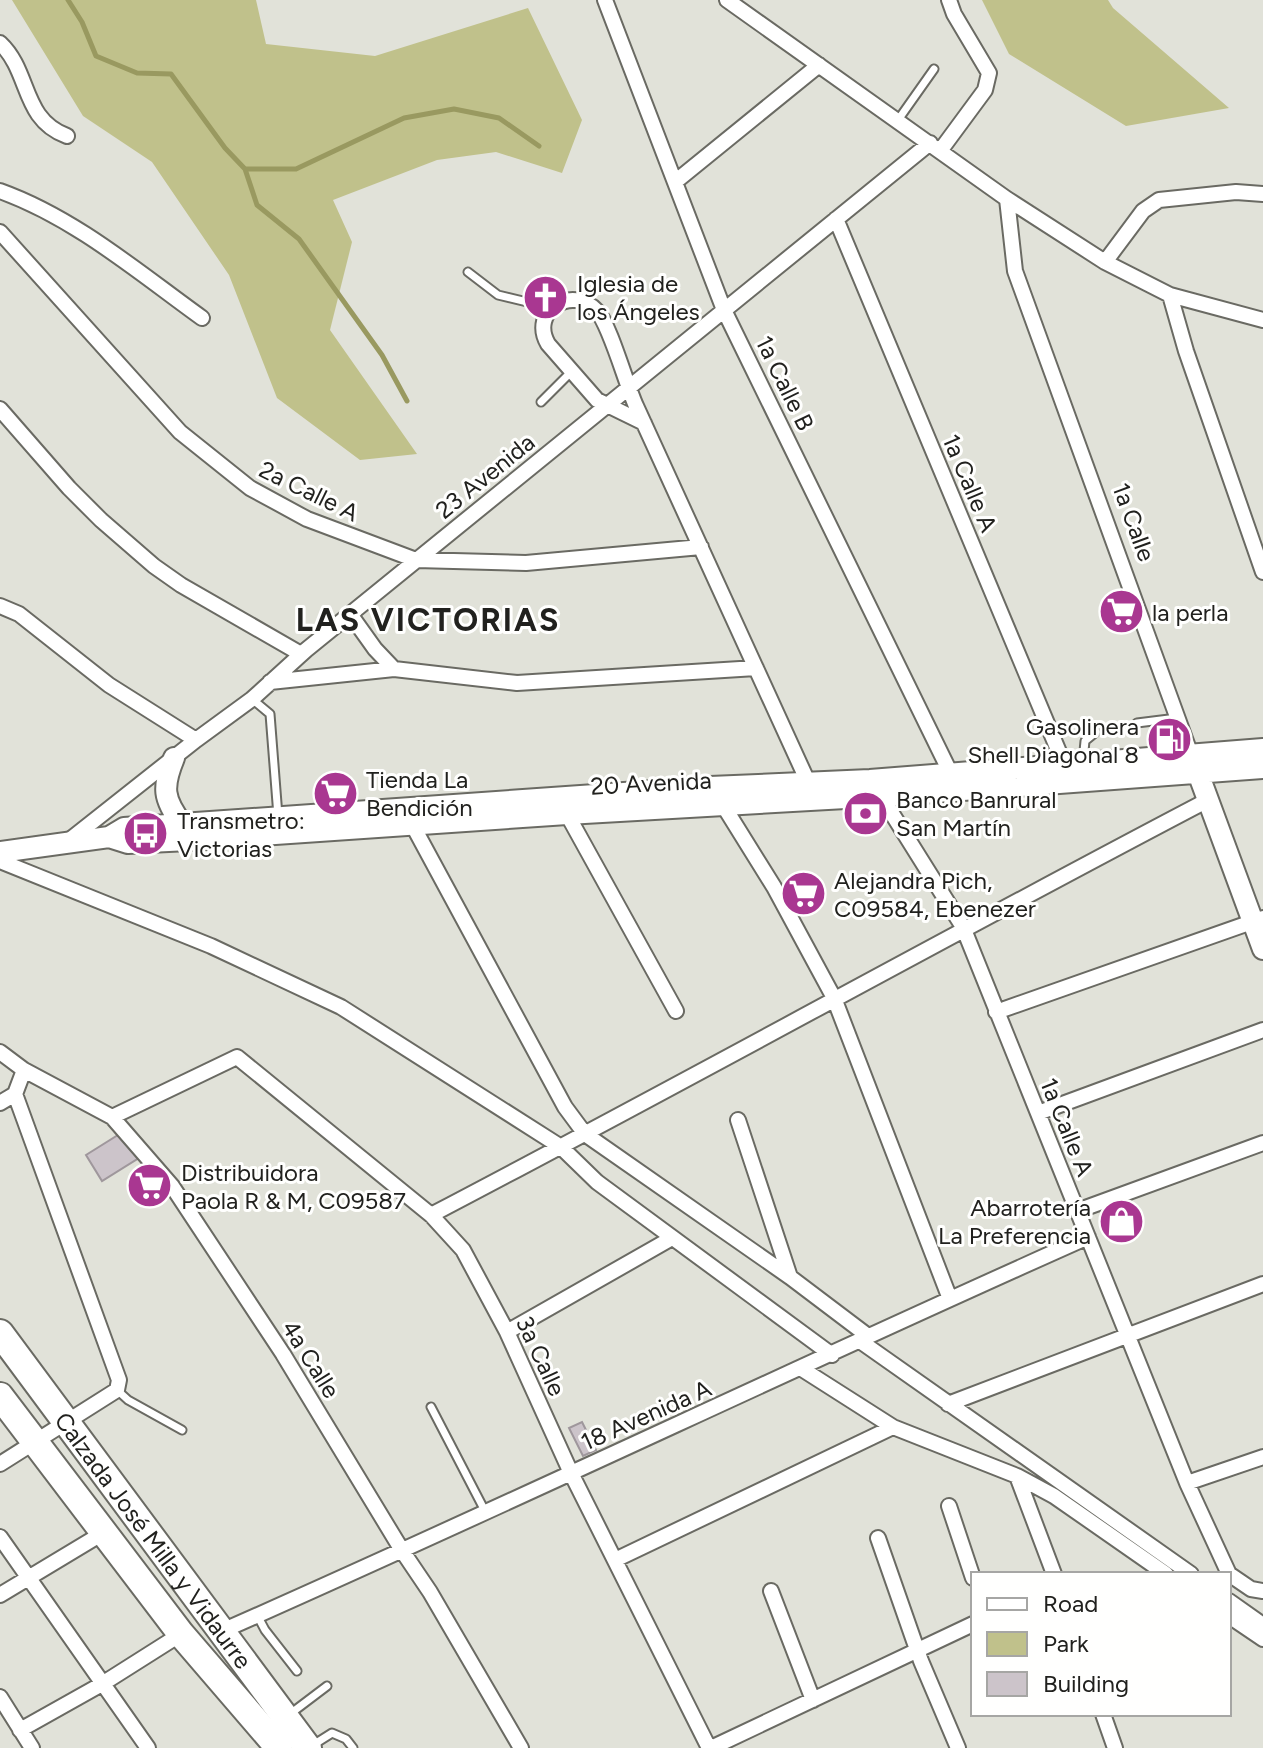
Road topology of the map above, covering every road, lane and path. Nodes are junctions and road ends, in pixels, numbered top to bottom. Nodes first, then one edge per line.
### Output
1 (605, 0) edge
2 (727, 0) edge
3 (949, 0) edge
4 (0, 43) edge
5 (819, 65) junction
6 (934, 69) dead end
7 (898, 120) junction
8 (67, 136) dead end
9 (935, 147) junction
10 (675, 182) junction
11 (0, 191) edge
12 (1263, 194) edge
13 (1007, 199) junction
14 (836, 219) junction
15 (0, 232) edge
16 (1105, 262) junction
17 (468, 272) dead end
18 (1170, 295) junction
19 (552, 308) junction
20 (724, 310) junction
21 (202, 318) dead end
22 (1263, 320) edge
23 (571, 372) junction
24 (628, 388) junction
25 (541, 402) dead end
26 (606, 406) junction
27 (0, 409) edge
28 (6, 423) edge
29 (644, 423) junction
30 (701, 547) junction
31 (416, 560) junction
32 (1263, 572) edge
33 (0, 606) edge
34 (350, 614) junction
35 (301, 654) junction
36 (756, 668) junction
37 (394, 669) junction
38 (270, 682) junction
39 (252, 699) junction
40 (1177, 718) junction
41 (1137, 723) dead end
42 (1096, 732) dead end
43 (196, 740) junction
44 (1263, 749) edge
45 (174, 758) junction
46 (1194, 763) junction
47 (1074, 764) junction
48 (1263, 768) edge
49 (951, 774) junction
50 (808, 782) junction
51 (881, 796) junction
52 (1208, 800) junction
53 (723, 805) junction
54 (567, 814) junction
55 (408, 817) junction
56 (278, 818) junction
57 (182, 824) junction
58 (109, 837) junction
59 (66, 842) junction
60 (0, 852) edge
61 (0, 861) edge
62 (1258, 920) edge
63 (963, 927) junction
64 (1263, 949) edge
65 (834, 998) junction
66 (676, 1011) dead end
67 (996, 1012) junction
68 (1263, 1030) edge
69 (0, 1052) edge
70 (24, 1070) junction
71 (15, 1094) junction
72 (0, 1103) edge
73 (1038, 1113) junction
74 (112, 1117) junction
75 (738, 1120) dead end
76 (585, 1134) junction
77 (1263, 1143) edge
78 (561, 1147) junction
79 (1077, 1211) junction
80 (431, 1215) junction
81 (1088, 1237) junction
82 (672, 1238) junction
83 (790, 1277) junction
84 (1263, 1284) edge
85 (950, 1299) junction
86 (507, 1332) junction
87 (0, 1333) edge
88 (1128, 1335) junction
89 (864, 1339) junction
90 (832, 1355) junction
91 (802, 1369) junction
92 (0, 1376) edge
93 (117, 1390) junction
94 (0, 1396) edge
95 (948, 1404) junction
96 (431, 1407) dead end
97 (68, 1422) junction
98 (893, 1427) junction
99 (182, 1430) dead end
100 (36, 1443) junction
101 (1263, 1457) edge
102 (0, 1464) edge
103 (571, 1473) junction
104 (1017, 1476) junction
105 (1187, 1483) junction
106 (949, 1506) dead end
107 (486, 1513) junction
108 (141, 1522) junction
109 (103, 1533) junction
110 (0, 1537) edge
111 (878, 1538) dead end
112 (403, 1552) junction
113 (615, 1560) junction
114 (971, 1572) edge
115 (1053, 1572) edge
116 (1163, 1572) edge
117 (1188, 1572) edge
118 (1228, 1572) edge
119 (28, 1577) junction
120 (1231, 1577) edge
121 (771, 1591) dead end
122 (1263, 1591) edge
123 (0, 1595) edge
124 (1231, 1602) edge
125 (257, 1615) junction
126 (1231, 1617) edge
127 (971, 1625) edge
128 (1263, 1625) edge
129 (222, 1631) junction
130 (181, 1634) junction
131 (1263, 1639) edge
132 (918, 1650) junction
133 (297, 1671) dead end
134 (102, 1684) junction
135 (327, 1686) dead end
136 (235, 1698) junction
137 (1, 1700) edge
138 (813, 1700) junction
139 (1104, 1716) edge
140 (285, 1717) junction
141 (20, 1730) junction
142 (32, 1748) edge
143 (148, 1748) edge
144 (260, 1748) edge
145 (279, 1748) edge
146 (308, 1748) edge
147 (353, 1748) edge
148 (521, 1748) edge
149 (710, 1748) edge
150 (958, 1748) edge
151 (1115, 1748) edge

1 - 10 street, 1a Calle B
2 - 5 street
3 - 9 street, 23 Avenida
4 - 8 street
5 - 7 street
5 - 10 street
6 - 7 lane
7 - 9 street
9 - 13 street
9 - 14 street, 23 Avenida
10 - 20 street, 1a Calle B
11 - 21 street
12 - 16 street
13 - 16 street
13 - 40 street, 1a Calle
14 - 20 street, 23 Avenida
14 - 47 street, 1a Calle A
15 - 31 street, 2a Calle A
16 - 18 street
17 - 19 lane
18 - 22 street
18 - 32 street
19 - 23 street
19 - 24 street
20 - 24 street, 23 Avenida
20 - 49 street, 1a Calle B
23 - 25 lane
23 - 26 street
24 - 26 street, 23 Avenida
24 - 29 street
26 - 29 street
26 - 31 street, 23 Avenida
27 - 28 street
28 - 35 street
29 - 30 street
30 - 31 street, 2a Calle A
30 - 36 street
31 - 34 street, 23 Avenida
33 - 43 street
34 - 35 street, 23 Avenida
34 - 37 street
35 - 38 street, 23 Avenida
36 - 37 street
36 - 50 street
37 - 38 street
38 - 39 street, 23 Avenida
39 - 43 street, 23 Avenida
39 - 56 lane
40 - 41 lane
40 - 46 street, 1a Calle
42 - 47 lane
43 - 45 street, 23 Avenida
44 - 46 street
45 - 57 street
45 - 59 street, 23 Avenida
46 - 47 street, 20 Avenida
46 - 48 street
46 - 51 street, 20 Avenida
46 - 52 street, 1a Calle
47 - 49 street, 20 Avenida
49 - 50 street, 20 Avenida
50 - 55 street, 20 Avenida
51 - 53 street, 20 Avenida
51 - 63 street, 1a Calle A
52 - 62 street, 1a Calle
52 - 63 street
53 - 54 street, 20 Avenida
53 - 65 street
54 - 55 street, 20 Avenida
54 - 66 street
55 - 56 street, 20 Avenida
55 - 58 street, 20 Avenida
55 - 76 street
56 - 57 street, 20 Avenida
57 - 58 street, 20 Avenida
58 - 59 street, 20 Avenida
59 - 60 street, 20 Avenida
61 - 78 street
62 - 64 street, 1a Calle
62 - 67 street
63 - 65 street
63 - 67 street, 1a Calle A
65 - 76 street
65 - 85 street
67 - 73 street, 1a Calle A
68 - 73 street
69 - 70 street, 4a Calle
70 - 71 street
70 - 74 street, 4a Calle
71 - 72 street
71 - 93 street
73 - 79 street, 1a Calle A
74 - 80 street, 3a Calle
74 - 112 street, 4a Calle
75 - 83 street
76 - 78 street
76 - 83 street
77 - 79 street
78 - 80 street
78 - 82 street
79 - 81 street, 1a Calle A
80 - 86 street, 3a Calle
81 - 85 street, 18 Avenida A
81 - 88 street, 1a Calle A
82 - 86 street
82 - 90 street
83 - 89 street
84 - 88 street
85 - 89 street, 18 Avenida A
86 - 103 street, 3a Calle
87 - 97 highway, Calzada José Milla y Vidaurre
88 - 95 street
88 - 105 street, 1a Calle A
89 - 90 street, 18 Avenida A
89 - 95 street
90 - 91 street, 18 Avenida A
91 - 98 street
91 - 103 street, 18 Avenida A
92 - 97 highway
93 - 97 street
93 - 99 lane
94 - 100 highway, Calzada José Milla y Vidaurre
95 - 117 street
96 - 107 lane
97 - 100 street
97 - 108 highway, Calzada José Milla y Vidaurre
98 - 104 street
98 - 113 street
100 - 102 street
100 - 108 highway
100 - 109 highway, Calzada José Milla y Vidaurre
101 - 105 street
103 - 107 street, 18 Avenida A
103 - 113 street, 3a Calle
104 - 115 street
104 - 116 street
105 - 118 street, 1a Calle A
106 - 114 street
107 - 112 street, 18 Avenida A
108 - 129 highway, Calzada José Milla y Vidaurre
109 - 119 street
109 - 130 highway, Calzada José Milla y Vidaurre
110 - 119 street
111 - 132 street
112 - 125 street, 18 Avenida A
112 - 148 street, 4a Calle
113 - 149 street, 3a Calle
119 - 123 street
119 - 134 street
120 - 122 street
121 - 138 street
124 - 128 street
125 - 129 street, 18 Avenida A
125 - 133 lane
126 - 131 street
127 - 132 street
129 - 140 highway, Calzada José Milla y Vidaurre
130 - 134 street
130 - 136 highway, Calzada José Milla y Vidaurre
132 - 138 street
132 - 150 street
134 - 141 street
134 - 143 street
135 - 140 lane
136 - 144 street, Calzada José Milla y Vidaurre
136 - 145 highway, Calzada José Milla y Vidaurre
137 - 141 street
138 - 149 street
139 - 151 street
140 - 146 highway, Calzada José Milla y Vidaurre
141 - 142 street
146 - 147 lane

